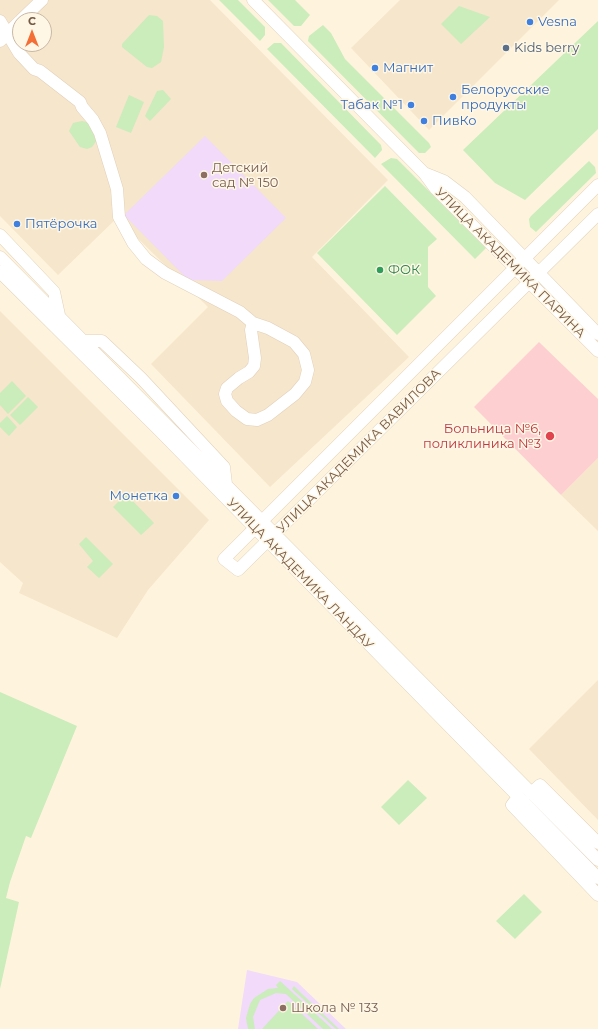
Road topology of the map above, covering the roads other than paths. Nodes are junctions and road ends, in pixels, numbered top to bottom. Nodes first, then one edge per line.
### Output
1 (42, 0) edge
2 (253, 0) edge
3 (30, 12) edge
4 (0, 21) edge
5 (12, 29) edge
6 (4, 37) edge
7 (424, 173) junction
8 (598, 185) edge
9 (598, 214) edge
10 (0, 235) edge
11 (0, 257) edge
12 (524, 258) junction
13 (514, 268) junction
14 (0, 272) edge
15 (538, 272) junction
16 (528, 282) junction
17 (58, 315) junction
18 (253, 323) junction
19 (598, 334) edge
20 (598, 351) edge
21 (258, 524) junction
22 (271, 538) junction
23 (535, 789) junction
24 (515, 801) junction
25 (598, 844) edge
26 (598, 860) edge
27 (598, 878) edge
28 (598, 895) edge

1 - 3 street
2 - 7 street, УЛИЦА АКАДЕМИКА ПАРИНА
4 - 6 street
5 - 6 street
6 - 18 street
7 - 12 street, УЛИЦА АКАДЕМИКА ПАРИНА
7 - 13 street, УЛИЦА АКАДЕМИКА ПАРИНА
8 - 12 street, УЛИЦА АКАДЕМИКА ВАВИЛОВА
9 - 15 street, УЛИЦА АКАДЕМИКА ВАВИЛОВА
10 - 17 street
11 - 17 street
12 - 13 street, УЛИЦА АКАДЕМИКА ВАВИЛОВА
12 - 15 street, УЛИЦА АКАДЕМИКА ПАРИНА
13 - 16 street, УЛИЦА АКАДЕМИКА ПАРИНА
13 - 21 street, УЛИЦА АКАДЕМИКА ВАВИЛОВА
14 - 21 street, УЛИЦА АКАДЕМИКА ЛАНДАУ
15 - 16 street, УЛИЦА АКАДЕМИКА ВАВИЛОВА
15 - 19 street, УЛИЦА АКАДЕМИКА ПАРИНА
16 - 20 street, УЛИЦА АКАДЕМИКА ПАРИНА
16 - 22 street, УЛИЦА АКАДЕМИКА ВАВИЛОВА
17 - 21 street, УЛИЦА АКАДЕМИКА ЛАНДАУ
18 - 18 street
21 - 22 street, УЛИЦА АКАДЕМИКА ЛАНДАУ
21 - 22 street, УЛИЦА АКАДЕМИКА ВАВИЛОВА
22 - 23 street, УЛИЦА АКАДЕМИКА ЛАНДАУ
22 - 24 street, УЛИЦА АКАДЕМИКА ЛАНДАУ
23 - 25 street
23 - 26 street, УЛИЦА АКАДЕМИКА ЛАНДАУ
24 - 27 street, УЛИЦА АКАДЕМИКА ЛАНДАУ
24 - 28 street

